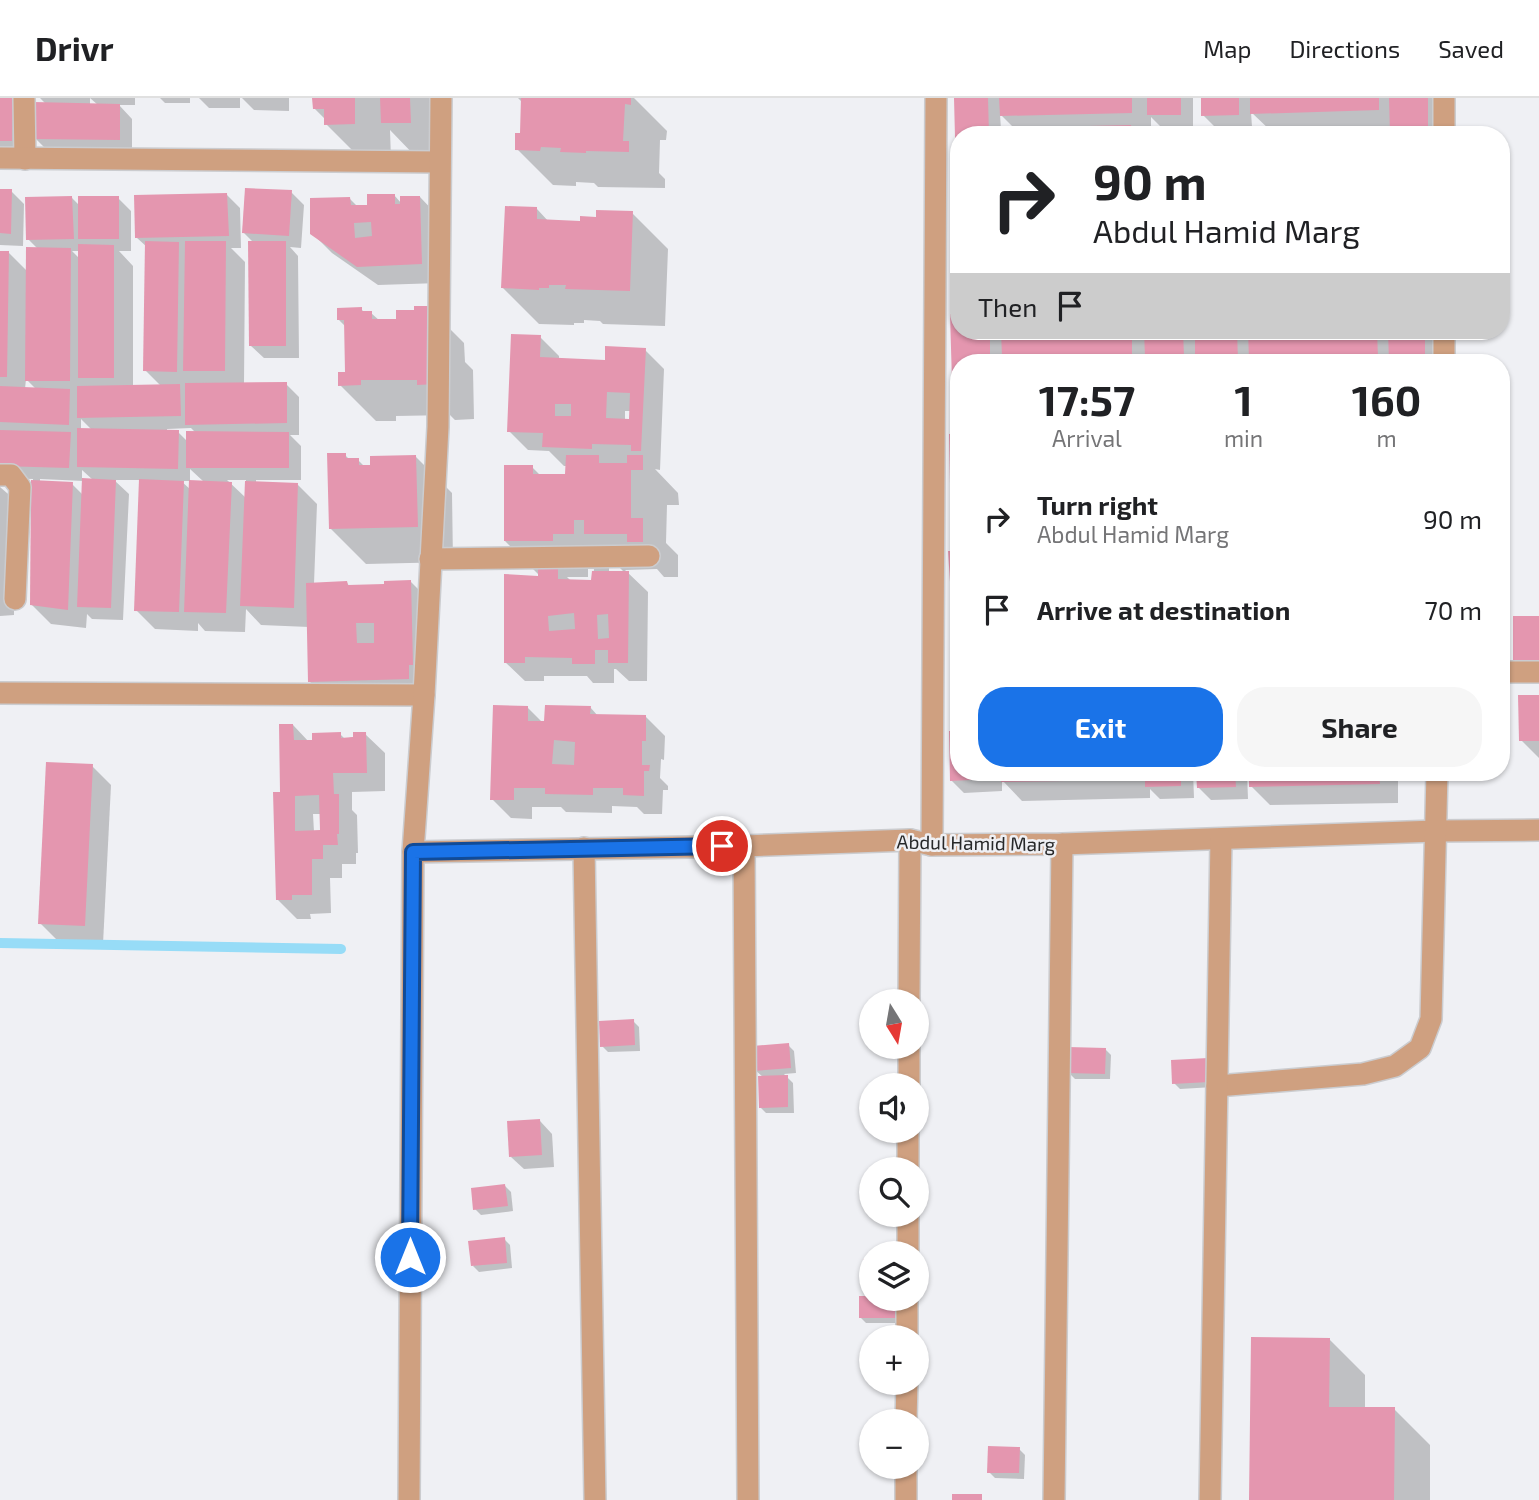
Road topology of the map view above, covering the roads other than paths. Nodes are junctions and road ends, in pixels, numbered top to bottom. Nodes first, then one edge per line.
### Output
1 (24, 98) edge
2 (441, 98) edge
3 (936, 98) edge
4 (1444, 98) edge
5 (1444, 126) edge
6 (0, 159) edge
7 (25, 159) junction
8 (439, 162) junction
9 (0, 475) edge
10 (649, 556) dead end
11 (430, 559) junction
12 (15, 599) dead end
13 (1510, 672) edge
14 (1539, 672) edge
15 (0, 692) edge
16 (424, 695) junction
17 (1437, 781) edge
18 (1436, 831) junction
19 (1539, 831) edge
20 (1221, 839) junction
21 (910, 840) junction
22 (1062, 844) junction
23 (933, 845) junction
24 (744, 846) junction
25 (584, 848) junction
26 (413, 852) junction
27 (909, 989) edge
28 (1217, 1086) junction
29 (906, 1479) edge
30 (409, 1500) edge
31 (595, 1500) edge
32 (748, 1500) edge
33 (906, 1500) edge
34 (1054, 1500) edge
35 (1210, 1500) edge

1 - 7 street
2 - 8 street
3 - 23 street
4 - 5 street
6 - 7 street
7 - 8 street
8 - 11 street
9 - 12 street
10 - 11 street
11 - 16 street
13 - 14 street
15 - 16 street
16 - 26 street
17 - 18 street
18 - 19 street, Abdul Hamid Marg
18 - 20 street, Abdul Hamid Marg
18 - 28 street
20 - 22 street, Abdul Hamid Marg
20 - 28 street
21 - 23 street, Abdul Hamid Marg
21 - 24 street, Abdul Hamid Marg
21 - 27 street
22 - 23 street, Abdul Hamid Marg
22 - 34 street
24 - 25 street, Abdul Hamid Marg
24 - 32 street
25 - 26 street, Abdul Hamid Marg
25 - 31 street
26 - 30 street
28 - 35 street
29 - 33 street

